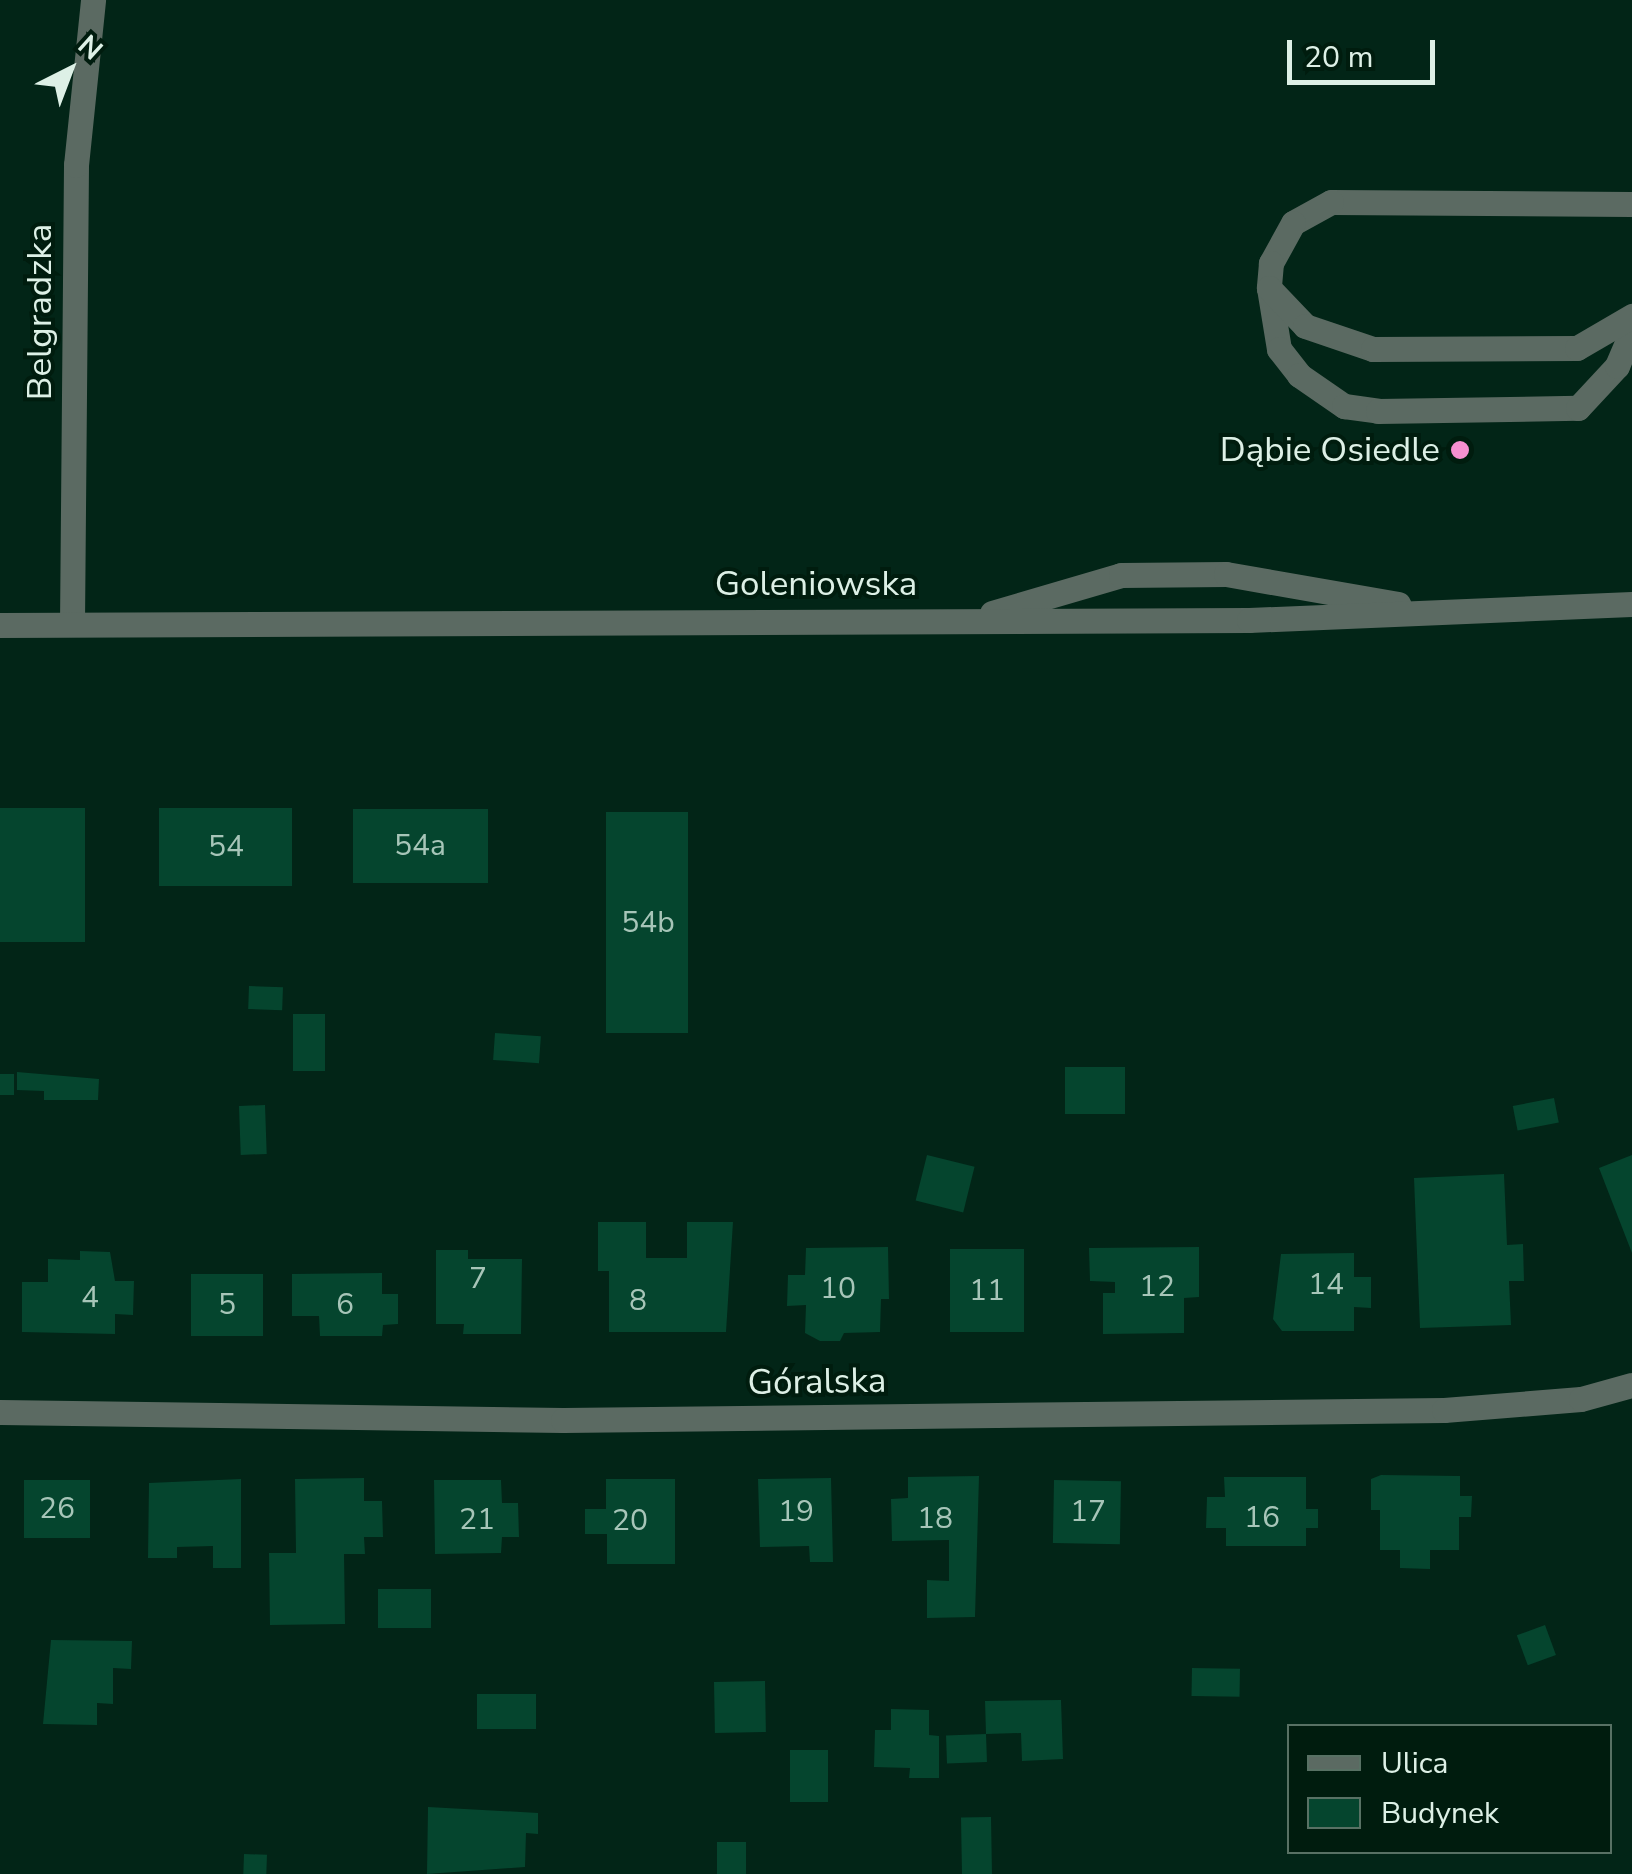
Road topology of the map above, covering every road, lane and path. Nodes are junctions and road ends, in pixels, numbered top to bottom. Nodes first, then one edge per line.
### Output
1 (93, 0) edge
2 (1632, 204) edge
3 (1269, 288) junction
4 (1632, 316) edge
5 (1632, 331) edge
6 (1632, 604) edge
7 (1463, 612) junction
8 (966, 620) junction
9 (72, 624) junction
10 (0, 625) edge
11 (1632, 1385) edge
12 (0, 1412) edge

1 - 9 street, Belgradzka
2 - 3 street
3 - 4 street
3 - 5 street
6 - 7 street, Goleniowska
7 - 8 street, Goleniowska
7 - 8 street
8 - 9 street, Goleniowska
9 - 10 street, Goleniowska
11 - 12 street, Góralska

